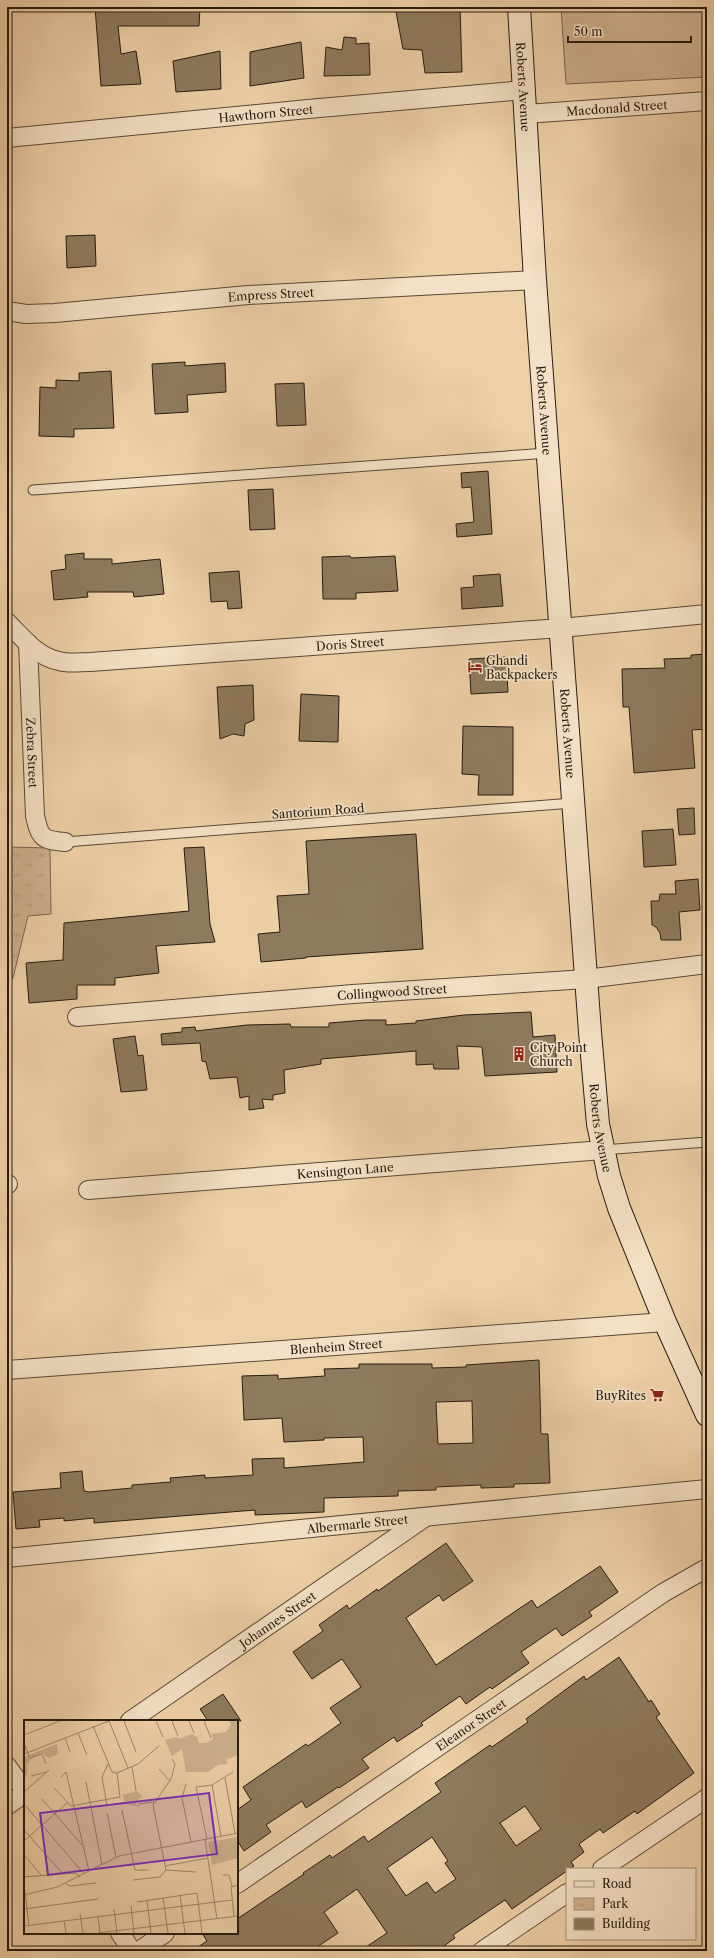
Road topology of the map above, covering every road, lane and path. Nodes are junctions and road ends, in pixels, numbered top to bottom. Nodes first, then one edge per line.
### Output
1 (519, 7) edge
2 (524, 90) junction
3 (707, 101) edge
4 (526, 114) junction
5 (7, 138) edge
6 (535, 280) junction
7 (7, 311) edge
8 (549, 452) junction
9 (32, 490) dead end
10 (707, 614) edge
11 (7, 622) edge
12 (561, 628) junction
13 (28, 643) junction
14 (573, 803) junction
15 (65, 842) joint
16 (707, 964) edge
17 (586, 979) junction
18 (77, 1017) dead end
19 (707, 1142) edge
20 (603, 1150) junction
21 (88, 1190) dead end
22 (664, 1322) junction
23 (7, 1370) edge
24 (707, 1416) edge
25 (707, 1490) edge
26 (425, 1517) junction
27 (7, 1558) edge
28 (707, 1568) edge
29 (131, 1720) edge
30 (7, 1766) edge
31 (24, 1791) edge
32 (24, 1793) edge
33 (707, 1798) edge
34 (7, 1806) edge
35 (603, 1868) edge
36 (238, 1883) edge
37 (566, 1894) edge
38 (121, 1934) edge
39 (164, 1934) edge
40 (132, 1951) edge
41 (139, 1951) edge
42 (482, 1951) edge

1 - 2 main road, Roberts Avenue
2 - 4 main road, Roberts Avenue
2 - 5 street, Hawthorn Street
3 - 4 street, Macdonald Street
4 - 6 main road, Roberts Avenue
6 - 7 street, Empress Street
6 - 8 main road, Roberts Avenue
8 - 9 lane
8 - 12 main road, Roberts Avenue
10 - 12 street, Doris Street
11 - 13 street, Doris Street
12 - 13 street, Doris Street
12 - 14 main road, Roberts Avenue
13 - 15 street, Zebra Street
14 - 15 lane, Santorium Road
14 - 17 main road, Roberts Avenue
16 - 17 street, Collingwood Street
17 - 18 street, Collingwood Street
17 - 20 main road, Roberts Avenue
19 - 20 lane
20 - 21 street, Kensington Lane
20 - 22 main road, Roberts Avenue
22 - 23 street, Blenheim Street
22 - 24 main road, Roberts Avenue
25 - 26 street, Albermarle Street
26 - 27 street, Albermarle Street
26 - 29 street, Johannes Street
28 - 36 street, Eleanor Street
30 - 31 street
32 - 34 street
33 - 35 street
37 - 42 street
38 - 40 street
39 - 41 street

